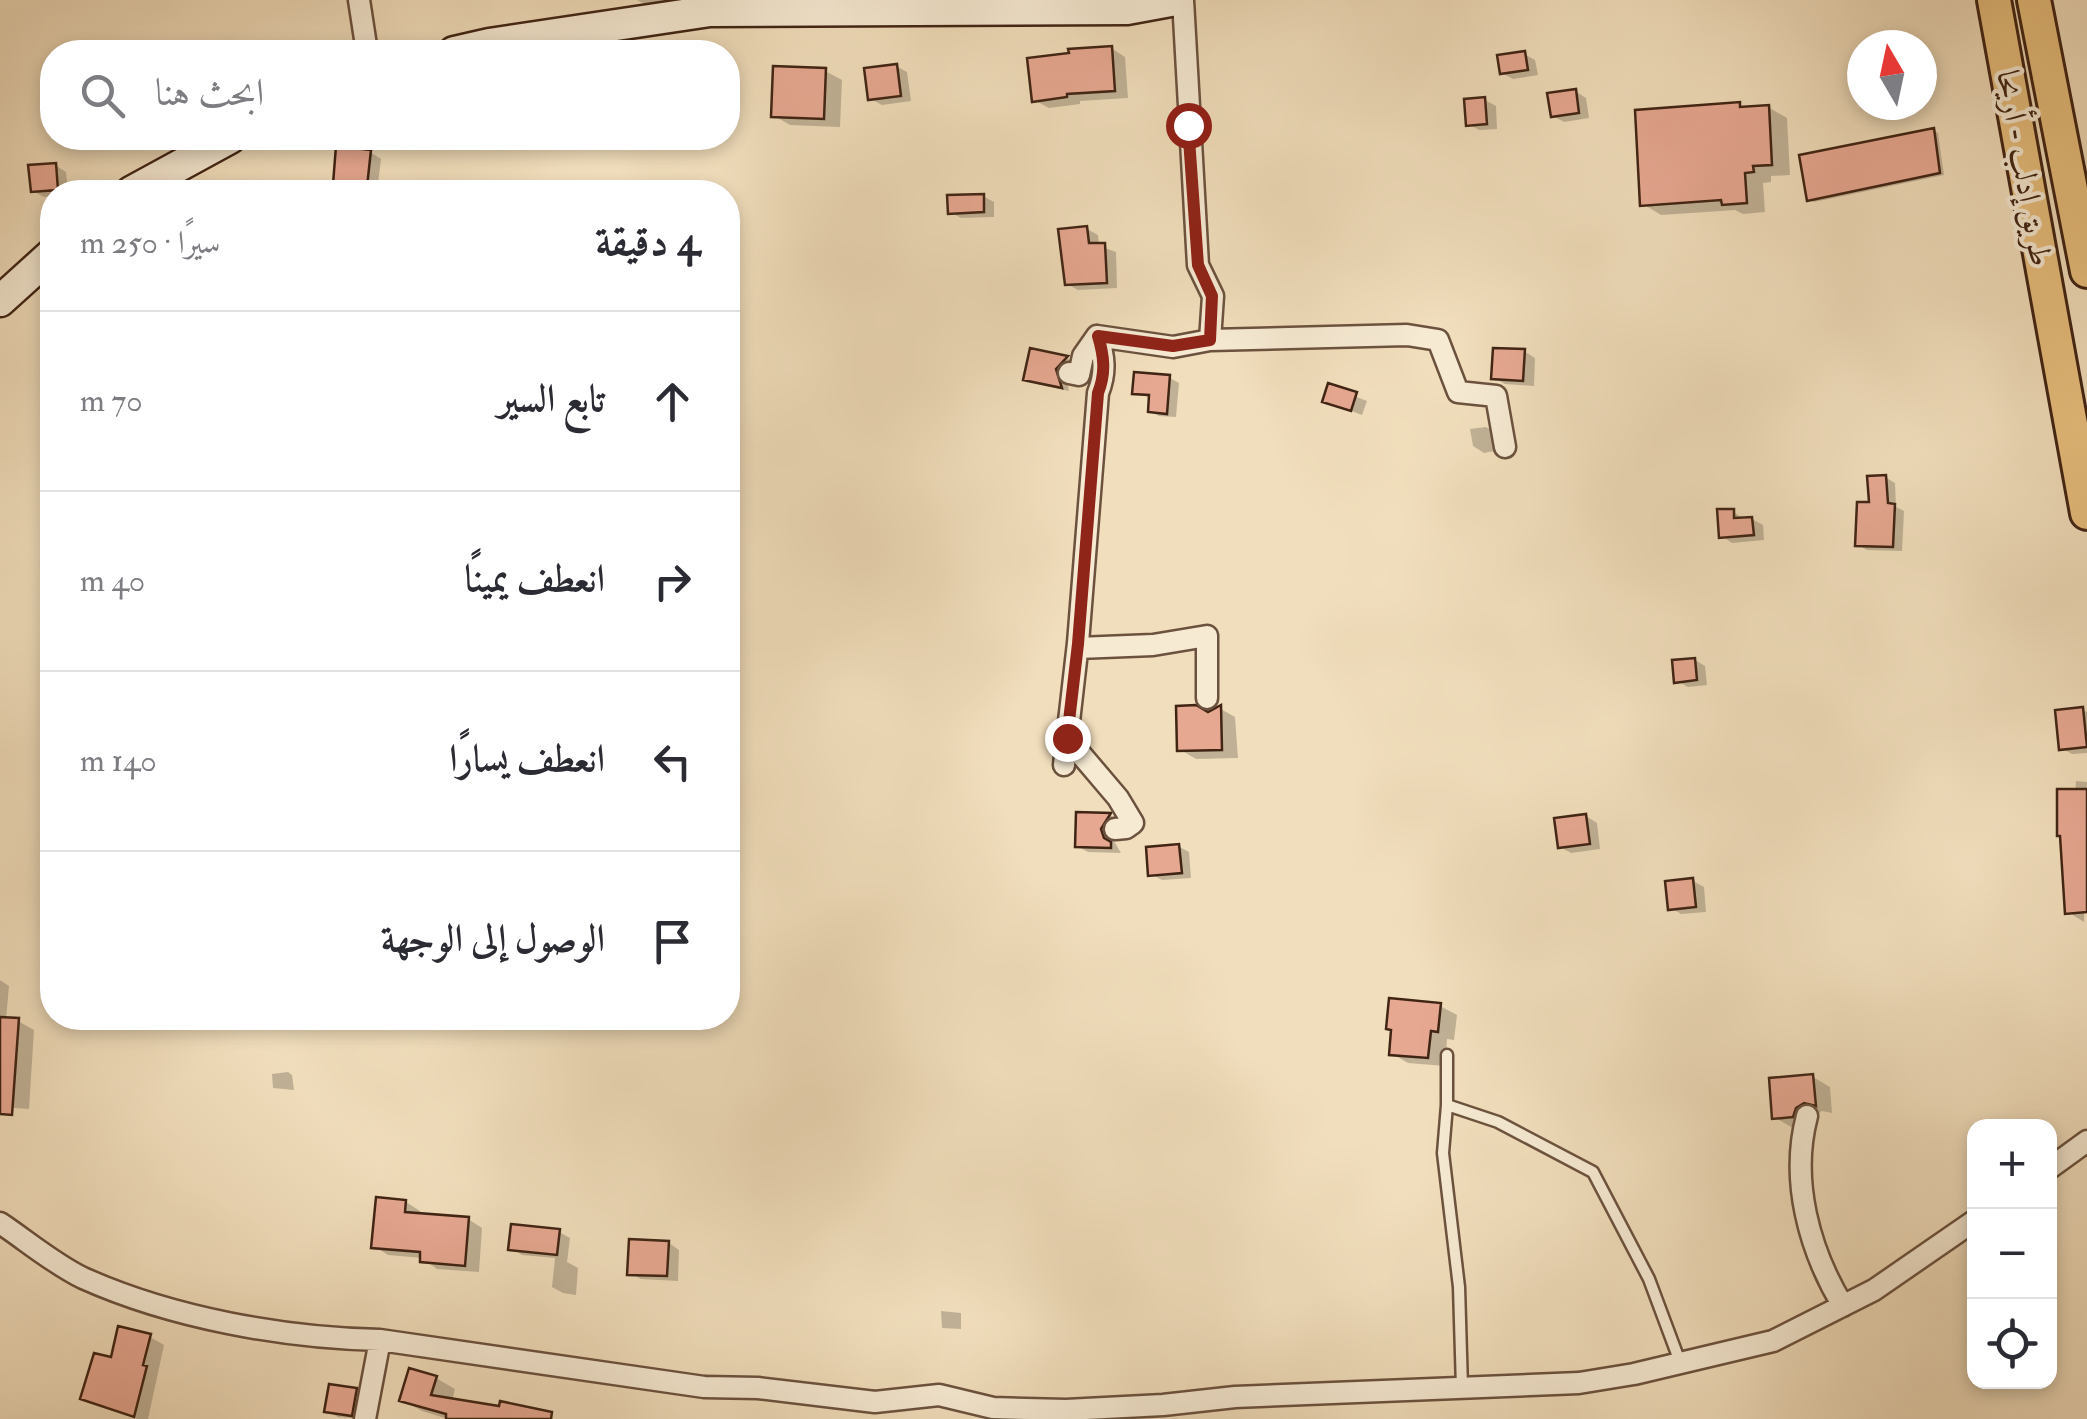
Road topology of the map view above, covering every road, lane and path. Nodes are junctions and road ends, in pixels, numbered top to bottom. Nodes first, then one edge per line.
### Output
1 (358, 0) edge
2 (1180, 0) edge
3 (2036, 13) edge
4 (1998, 16) edge
5 (365, 40) edge
6 (516, 40) edge
7 (208, 150) edge
8 (153, 180) edge
9 (40, 265) edge
10 (2087, 271) edge
11 (0, 301) edge
12 (1098, 336) junction
13 (1210, 340) junction
14 (1070, 373) dead end
15 (1505, 448) dead end
16 (2087, 513) edge
17 (1078, 648) junction
18 (1206, 698) dead end
19 (1067, 738) junction
20 (1064, 765) dead end
21 (1115, 829) dead end
22 (1447, 1055) dead end
23 (1447, 1105) junction
24 (1807, 1116) dead end
25 (2087, 1141) edge
26 (2057, 1163) edge
27 (0, 1224) edge
28 (1967, 1226) edge
29 (1842, 1306) junction
30 (380, 1340) junction
31 (1680, 1362) junction
32 (1462, 1388) junction
33 (859, 1410) edge
34 (365, 1419) edge

1 - 5 street
2 - 6 main road
2 - 13 street
3 - 4 main road
3 - 10 main road, طريق إدلب - أريحا
4 - 16 main road, طريق إدلب - أريحا
7 - 8 main road
9 - 11 main road
12 - 13 street
12 - 14 street
12 - 17 street
13 - 15 street
17 - 18 street
17 - 19 street
19 - 20 street
19 - 21 street
22 - 23 lane
23 - 31 lane
23 - 32 lane
24 - 29 street
25 - 26 street
27 - 30 street
28 - 29 street
29 - 31 street
30 - 33 street
30 - 34 street
31 - 32 street
32 - 33 street

